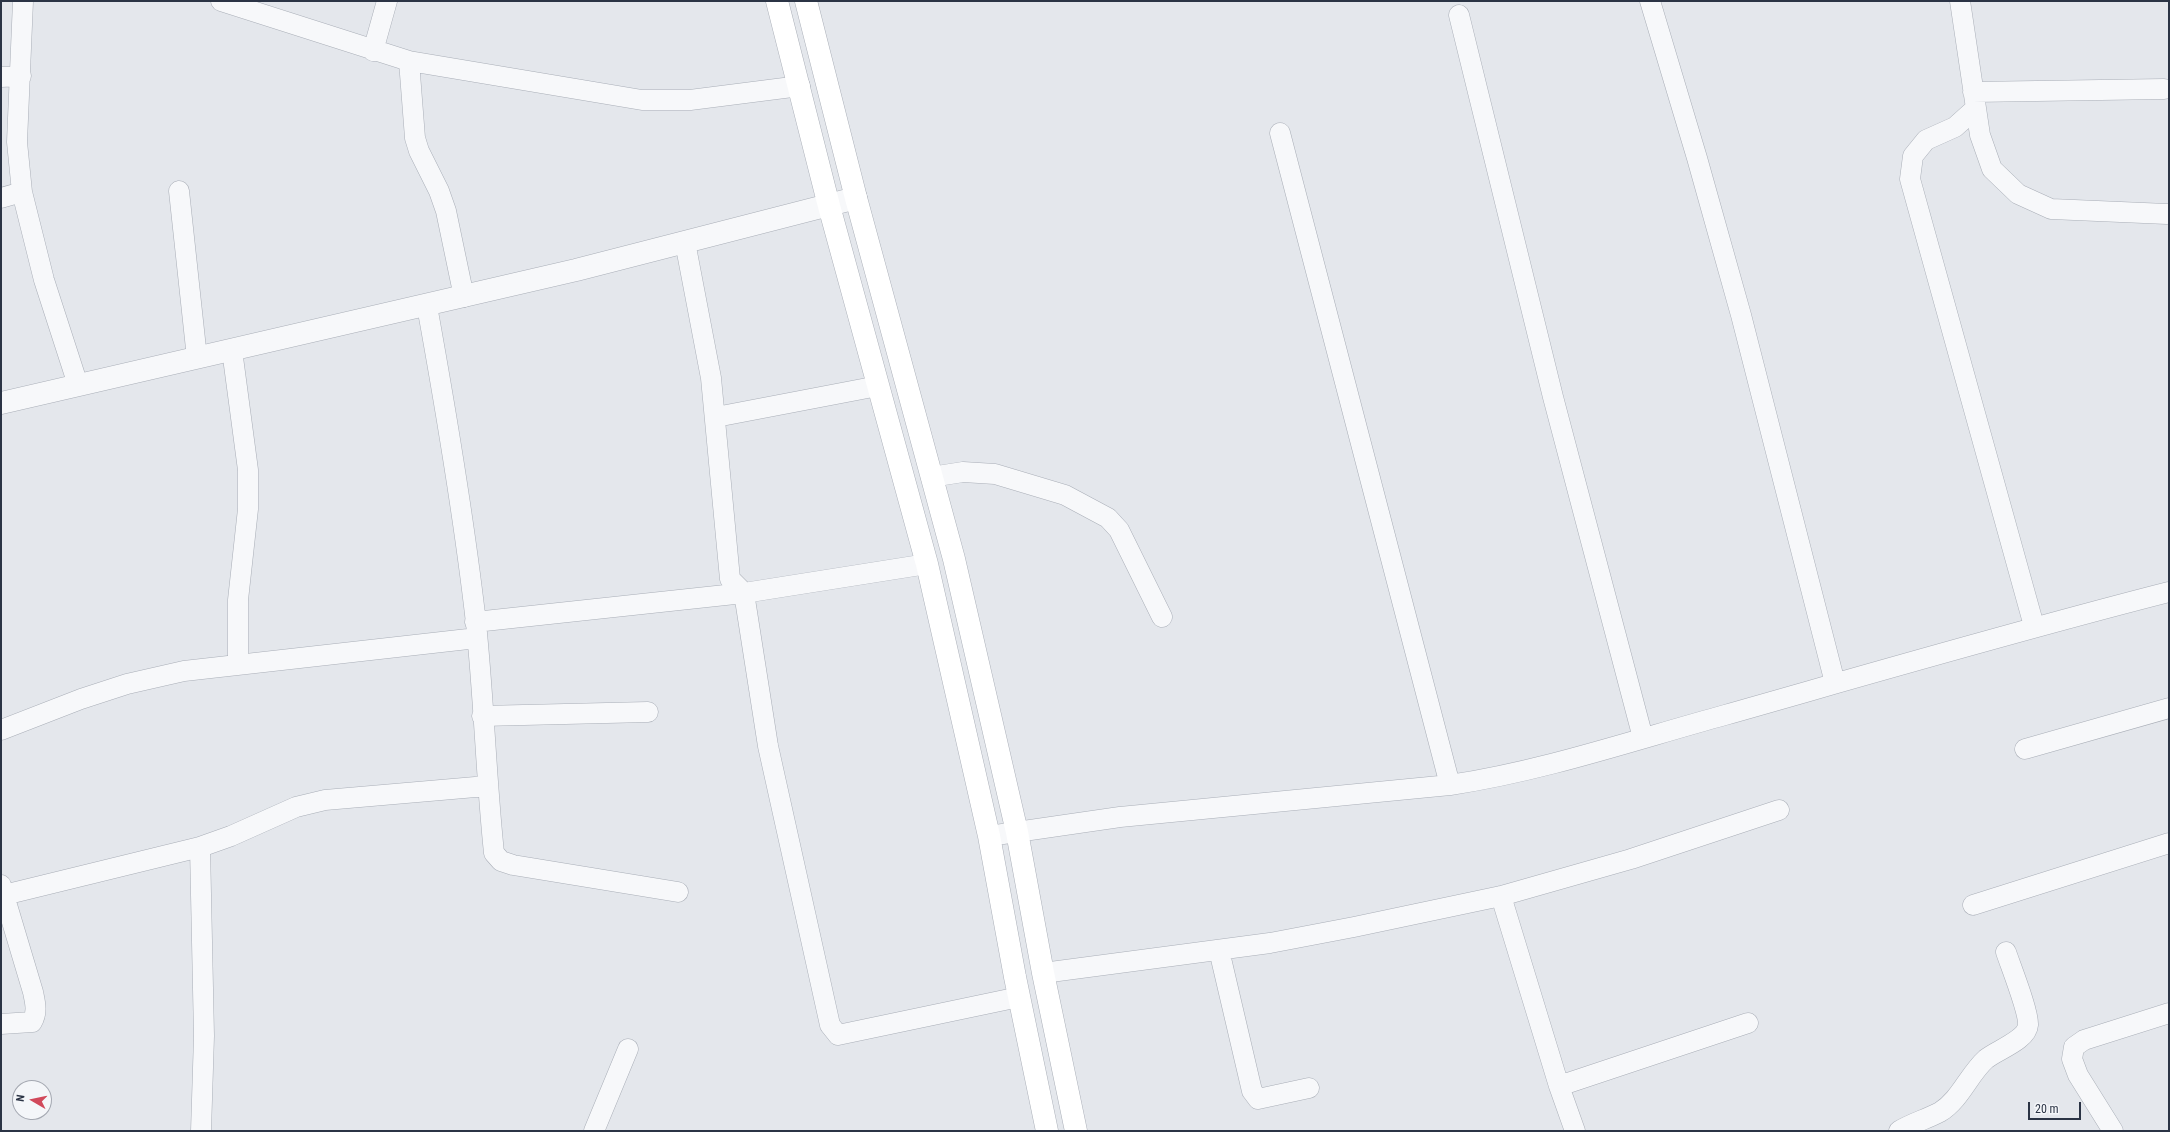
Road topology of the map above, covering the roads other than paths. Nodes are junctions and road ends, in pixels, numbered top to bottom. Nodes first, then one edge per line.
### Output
1 (23, 1) edge
2 (221, 1) edge
3 (387, 1) edge
4 (777, 1) edge
5 (806, 1) edge
6 (1650, 1) edge
7 (1960, 1) edge
8 (1459, 15) dead end
9 (373, 51) junction
10 (409, 60) junction
11 (21, 76) junction
12 (1, 77) edge
13 (800, 86) junction
14 (2164, 89) dead end
15 (1974, 100) junction
16 (1280, 132) dead end
17 (179, 191) dead end
18 (22, 192) junction
19 (1, 198) edge
20 (856, 198) junction
21 (829, 206) junction
22 (2168, 214) edge
23 (685, 242) junction
24 (464, 297) junction
25 (427, 306) junction
26 (232, 350) junction
27 (197, 358) junction
28 (78, 385) junction
29 (878, 386) junction
30 (1, 403) edge
31 (716, 417) junction
32 (931, 477) junction
33 (927, 564) junction
34 (2169, 592) edge
35 (744, 593) junction
36 (1162, 617) dead end
37 (2034, 626) junction
38 (476, 630) junction
39 (238, 665) junction
40 (1835, 683) junction
41 (2169, 708) edge
42 (648, 712) dead end
43 (482, 716) junction
44 (1, 730) edge
45 (1643, 738) junction
46 (2025, 749) dead end
47 (1450, 785) junction
48 (487, 786) junction
49 (1779, 810) dead end
50 (1017, 832) junction
51 (989, 836) junction
52 (2169, 843) edge
53 (200, 847) junction
54 (3, 890) edge
55 (678, 892) dead end
56 (1501, 896) junction
57 (1973, 905) dead end
58 (1219, 950) junction
59 (2006, 952) dead end
60 (1043, 973) junction
61 (1019, 997) junction
62 (2169, 1013) edge
63 (1748, 1022) dead end
64 (1, 1024) edge
65 (628, 1049) dead end
66 (1559, 1086) junction
67 (1309, 1088) dead end
68 (201, 1131) edge
69 (594, 1131) edge
70 (1047, 1131) edge
71 (1076, 1131) edge
72 (1575, 1131) edge
73 (1899, 1131) edge
74 (2113, 1131) edge

1 - 11 street
2 - 9 street
3 - 9 street
4 - 13 main road
5 - 20 main road
6 - 40 street
7 - 15 street
8 - 45 street
9 - 10 street
10 - 13 street
10 - 24 street
11 - 12 street
11 - 18 street
13 - 21 main road
14 - 15 street
15 - 22 street
15 - 37 street
16 - 47 street
17 - 27 street
18 - 19 street
18 - 28 street
20 - 21 street
20 - 32 main road
21 - 23 street
21 - 29 main road
23 - 24 street
23 - 31 street
24 - 25 street
25 - 26 street
25 - 38 street
26 - 27 street
26 - 39 street
27 - 28 street
28 - 30 street
29 - 31 street
29 - 33 main road
31 - 35 street
32 - 36 street
32 - 50 main road
33 - 35 street
33 - 51 main road
34 - 37 street
35 - 38 street
35 - 61 street
37 - 40 street
38 - 39 street
38 - 43 street
39 - 44 street
40 - 45 street
41 - 46 street
42 - 43 street
43 - 48 street
45 - 47 street
47 - 50 street
48 - 53 street
48 - 55 street
49 - 56 street
50 - 51 street
50 - 60 main road
51 - 61 main road
52 - 57 street
53 - 54 street
53 - 68 street
54 - 64 street
56 - 58 street
56 - 66 street
58 - 60 street
58 - 67 street
59 - 73 street
60 - 71 main road
61 - 70 main road
62 - 74 street
63 - 66 street
65 - 69 street
66 - 72 street

